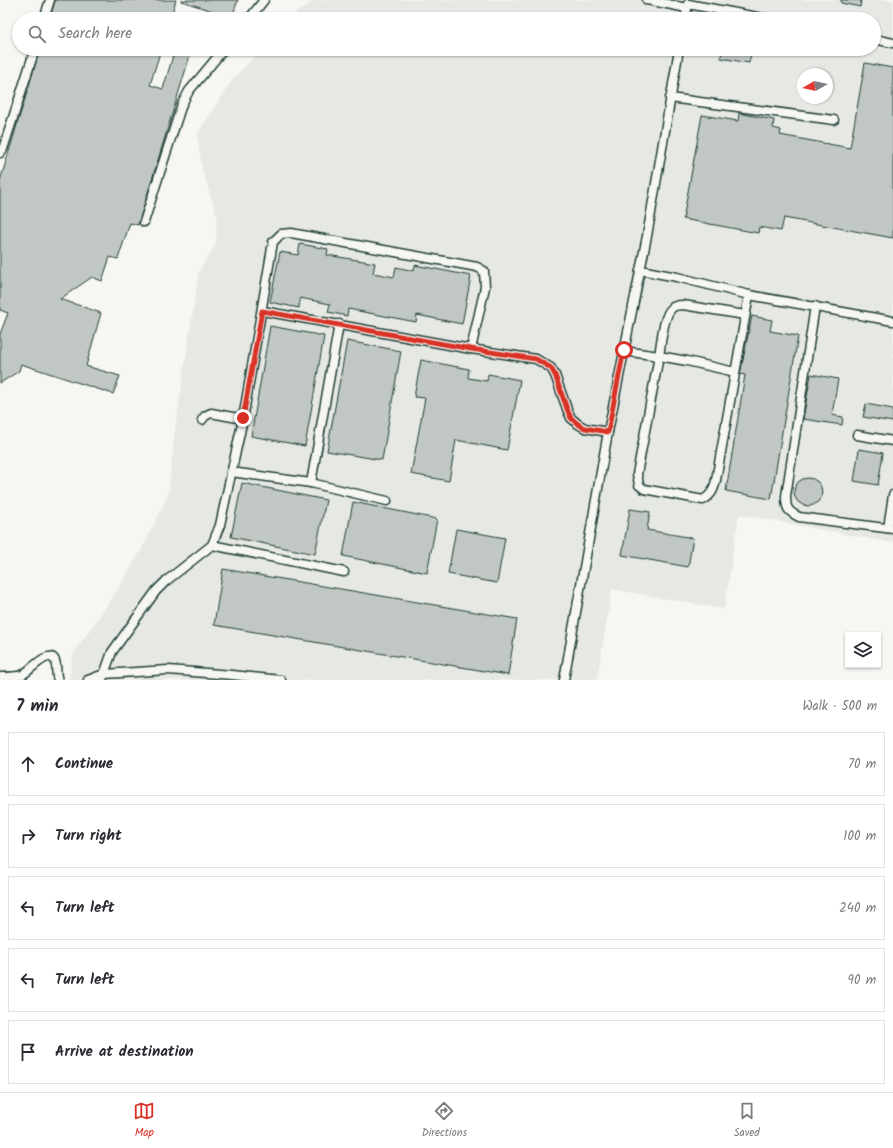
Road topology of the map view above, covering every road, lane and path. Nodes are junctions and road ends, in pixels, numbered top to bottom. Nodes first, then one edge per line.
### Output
1 (50, 0) edge
2 (264, 0) edge
3 (647, 0) edge
4 (688, 4) edge
5 (46, 12) edge
6 (255, 12) edge
7 (731, 12) edge
8 (881, 40) edge
9 (893, 43) edge
10 (33, 56) edge
11 (218, 56) edge
12 (678, 56) edge
13 (670, 98) junction
14 (834, 120) dead end
15 (0, 154) edge
16 (144, 222) dead end
17 (640, 270) junction
18 (749, 295) junction
19 (815, 306) junction
20 (262, 311) junction
21 (745, 315) junction
22 (893, 321) edge
23 (339, 324) junction
24 (471, 349) junction
25 (624, 350) junction
26 (659, 356) junction
27 (735, 372) junction
28 (243, 418) junction
29 (202, 420) dead end
30 (608, 432) junction
31 (857, 435) dead end
32 (893, 441) edge
33 (231, 472) junction
34 (310, 483) junction
35 (893, 494) edge
36 (387, 501) dead end
37 (890, 528) edge
38 (212, 545) junction
39 (344, 572) dead end
40 (0, 677) edge
41 (103, 677) edge
42 (19, 678) edge
43 (58, 680) edge
44 (88, 680) edge
45 (280, 680) edge
46 (564, 680) edge

1 - 5 street
2 - 6 street
3 - 4 street
4 - 7 street
8 - 9 street
10 - 15 street
11 - 16 street
12 - 13 street
13 - 14 street
13 - 17 street
17 - 18 street
17 - 25 street
18 - 19 street
18 - 21 street
19 - 22 street
19 - 37 street
20 - 23 street
20 - 24 street
20 - 28 street
21 - 26 street
21 - 27 street
23 - 24 street
23 - 34 street
24 - 30 street
25 - 26 street
25 - 30 street
26 - 27 street
26 - 27 street
28 - 29 street
28 - 33 street
30 - 46 street
31 - 32 street
33 - 34 street
33 - 38 street
34 - 36 street
35 - 37 street
38 - 39 street
38 - 41 street
40 - 42 street
41 - 44 street
41 - 45 street
42 - 43 street

